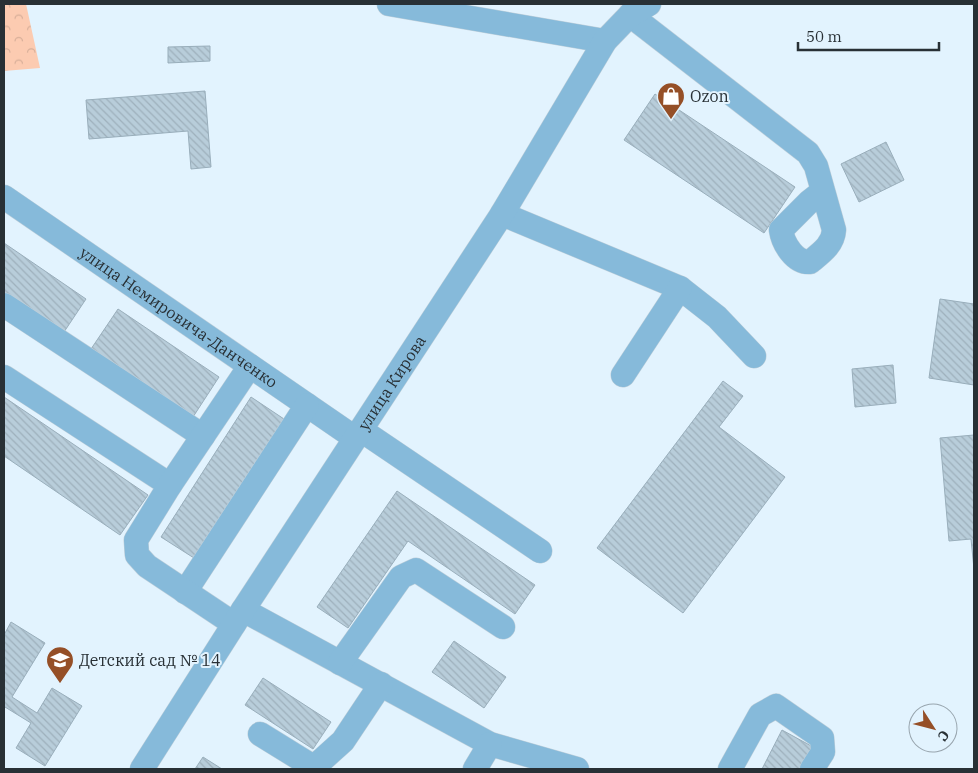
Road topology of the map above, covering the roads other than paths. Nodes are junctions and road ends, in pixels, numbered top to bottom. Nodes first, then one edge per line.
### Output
1 (389, 4) edge
2 (639, 10) edge
3 (606, 41) junction
4 (823, 192) dead end
5 (4, 197) edge
6 (502, 214) junction
7 (680, 288) junction
8 (4, 305) edge
9 (754, 356) dead end
10 (250, 366) junction
11 (623, 374) dead end
12 (4, 377) edge
13 (307, 405) junction
14 (358, 434) junction
15 (203, 436) junction
16 (170, 485) junction
17 (540, 551) dead end
18 (185, 592) junction
19 (239, 617) junction
20 (502, 627) dead end
21 (340, 663) junction
22 (381, 684) junction
23 (260, 734) dead end
24 (490, 744) junction
25 (142, 769) edge
26 (314, 769) edge
27 (475, 769) edge
28 (577, 769) edge
29 (730, 769) edge
30 (812, 769) edge

1 - 3 street
2 - 3 street, улица Кирова
2 - 4 street
3 - 6 street, улица Кирова
5 - 10 street, улица Немировича-Данченко
6 - 7 street
6 - 14 street, улица Кирова
7 - 9 street
7 - 11 street
8 - 15 street
10 - 13 street, улица Немировича-Данченко
10 - 15 street
12 - 16 street
13 - 14 street, улица Немировича-Данченко
13 - 18 street
14 - 17 street, улица Немировича-Данченко
14 - 19 street, улица Кирова
15 - 16 street
16 - 18 street
18 - 19 street
19 - 21 street
19 - 25 street, улица Кирова
20 - 21 street
21 - 22 street
22 - 24 street
22 - 26 street
23 - 26 street
24 - 27 street
24 - 28 street
29 - 30 street

